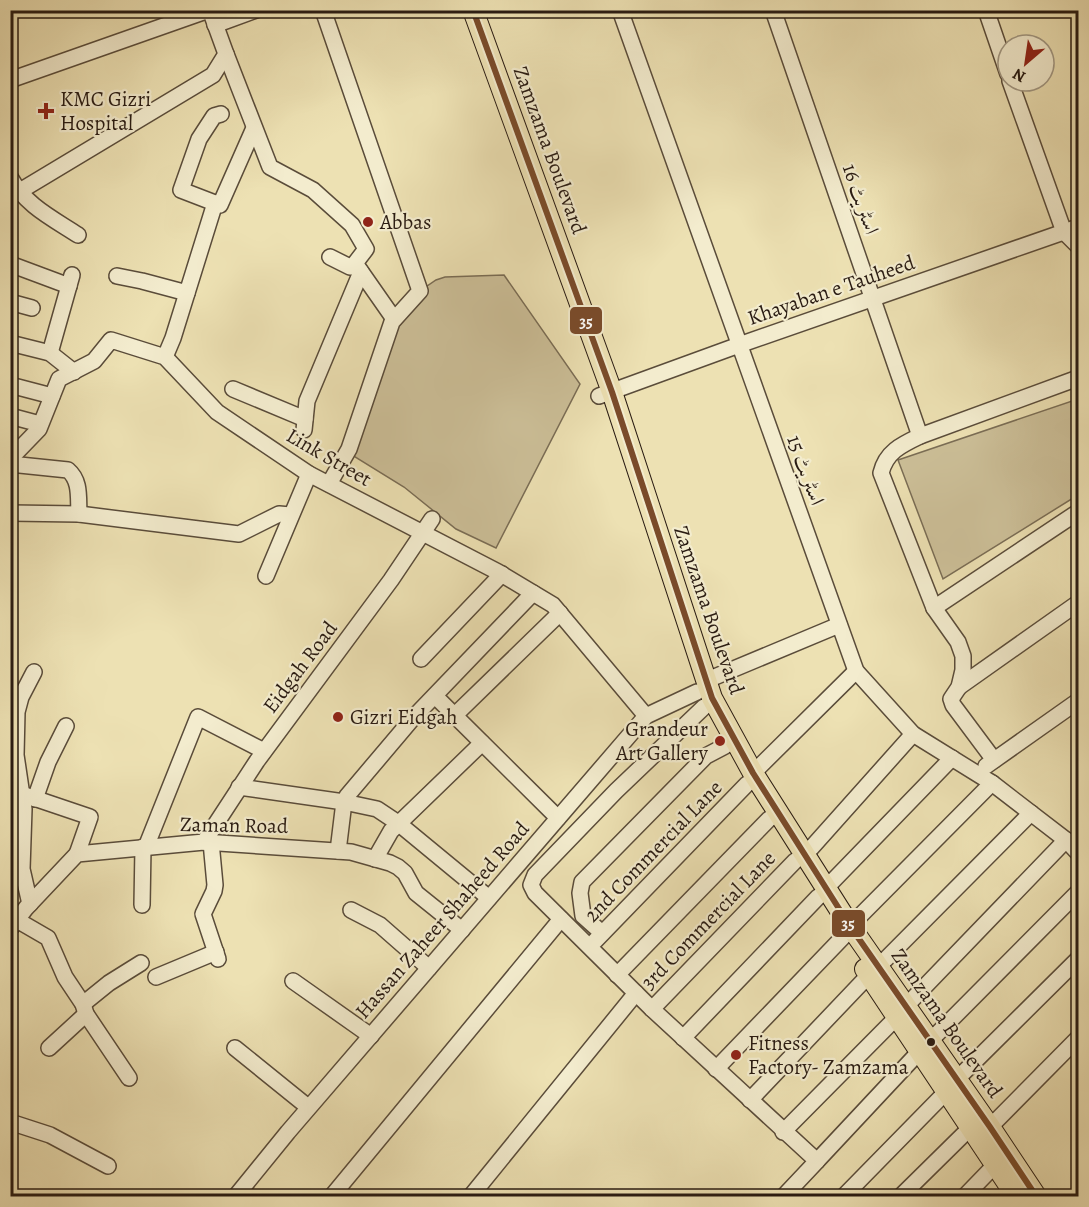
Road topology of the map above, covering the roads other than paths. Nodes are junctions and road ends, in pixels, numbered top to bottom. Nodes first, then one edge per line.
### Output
1 (256, 10) edge
2 (323, 10) edge
3 (459, 10) edge
4 (474, 10) edge
5 (620, 10) edge
6 (773, 10) edge
7 (986, 10) edge
8 (211, 15) edge
9 (996, 39) edge
10 (226, 54) junction
11 (10, 80) edge
12 (1014, 93) edge
13 (220, 114) dead end
14 (255, 128) junction
15 (10, 177) edge
16 (15, 195) edge
17 (215, 203) junction
18 (1078, 226) edge
19 (1064, 232) junction
20 (78, 235) dead end
21 (1078, 246) edge
22 (330, 257) dead end
23 (10, 264) edge
24 (357, 269) junction
25 (117, 276) dead end
26 (187, 293) junction
27 (873, 297) junction
28 (10, 302) edge
29 (32, 308) dead end
30 (394, 319) junction
31 (10, 344) edge
32 (739, 345) junction
33 (50, 353) junction
34 (165, 357) junction
35 (74, 372) junction
36 (1078, 378) edge
37 (10, 385) edge
38 (233, 389) dead end
39 (605, 394) junction
40 (52, 396) junction
41 (10, 416) edge
42 (40, 424) junction
43 (920, 436) junction
44 (10, 459) edge
45 (10, 464) edge
46 (309, 474) junction
47 (329, 484) junction
48 (1078, 512) edge
49 (10, 513) edge
50 (78, 514) junction
51 (290, 515) junction
52 (432, 519) dead end
53 (423, 533) junction
54 (502, 574) junction
55 (266, 576) dead end
56 (533, 593) junction
57 (1078, 603) edge
58 (934, 608) junction
59 (560, 613) junction
60 (839, 625) junction
61 (421, 659) dead end
62 (856, 671) junction
63 (34, 672) dead end
64 (959, 687) junction
65 (702, 693) junction
66 (435, 696) junction
67 (1078, 701) edge
68 (454, 716) junction
69 (646, 716) junction
70 (66, 726) dead end
71 (913, 734) junction
72 (482, 743) junction
73 (725, 746) junction
74 (264, 751) junction
75 (13, 753) edge
76 (952, 758) junction
77 (994, 760) junction
78 (976, 773) junction
79 (750, 779) junction
80 (992, 783) junction
81 (239, 787) junction
82 (29, 796) junction
83 (344, 802) junction
84 (1031, 813) junction
85 (558, 818) junction
86 (769, 819) junction
87 (398, 823) junction
88 (207, 842) junction
89 (144, 847) junction
90 (1075, 848) edge
91 (338, 851) junction
92 (77, 854) junction
93 (800, 858) junction
94 (375, 859) junction
95 (822, 892) junction
96 (1078, 892) edge
97 (489, 898) junction
98 (30, 904) junction
99 (142, 905) dead end
100 (351, 910) dead end
101 (561, 919) junction
102 (13, 922) edge
103 (462, 930) junction
104 (847, 931) junction
105 (602, 933) junction
106 (589, 947) junction
107 (1078, 959) edge
108 (141, 963) dead end
109 (429, 968) junction
110 (874, 971) junction
111 (617, 975) junction
112 (156, 977) dead end
113 (293, 981) dead end
114 (636, 993) junction
115 (84, 1009) junction
116 (652, 1009) junction
117 (901, 1012) junction
118 (370, 1036) junction
119 (683, 1038) junction
120 (1078, 1038) edge
121 (924, 1047) junction
122 (49, 1048) dead end
123 (235, 1048) dead end
124 (716, 1069) junction
125 (129, 1078) dead end
126 (951, 1086) junction
127 (750, 1100) junction
128 (308, 1107) junction
129 (10, 1122) edge
130 (980, 1127) junction
131 (783, 1132) junction
132 (817, 1161) junction
133 (995, 1165) junction
134 (108, 1166) dead end
135 (236, 1197) edge
136 (332, 1197) edge
137 (471, 1197) edge
138 (784, 1197) edge
139 (844, 1197) edge
140 (902, 1197) edge
141 (965, 1197) edge
142 (1016, 1197) edge
143 (1036, 1197) edge

1 - 8 street
2 - 30 street
3 - 39 main road, Zamzama Boulevard
4 - 39 main road, Zamzama Boulevard
5 - 32 street, اسٹریٹ 15
6 - 27 street, اسٹریٹ 16
7 - 9 street
8 - 10 street
8 - 11 street
10 - 14 street
10 - 16 street
12 - 19 street
13 - 17 street
14 - 17 street
14 - 24 street
15 - 16 street
16 - 20 street
17 - 26 street
18 - 19 street, Khayaban e Tauheed
19 - 21 street
19 - 27 street, Khayaban e Tauheed
22 - 24 street
23 - 33 street
24 - 30 street
24 - 38 street
25 - 26 street
26 - 34 street
27 - 32 street, Khayaban e Tauheed
27 - 43 street, اسٹریٹ 16
28 - 29 street
30 - 47 street
31 - 33 street
32 - 39 street, Khayaban e Tauheed
32 - 60 street, اسٹریٹ 15
33 - 35 street
34 - 35 street, Link Street
34 - 46 street, Link Street
35 - 40 street, Link Street
36 - 43 street
37 - 40 street
39 - 65 main road, Zamzama Boulevard
40 - 42 street, Link Street
41 - 42 street
42 - 44 street, Link Street
43 - 58 street
45 - 50 street
46 - 47 street, Link Street
46 - 51 street
47 - 53 street, Link Street
48 - 58 street
49 - 50 street
50 - 51 street
51 - 55 street
52 - 53 street, Eidgah Road
53 - 54 street, Link Street
53 - 74 street, Eidgah Road
54 - 56 street, Link Street
54 - 61 street
56 - 59 street, Link Street
56 - 66 street
57 - 64 street
58 - 64 street
59 - 68 street
59 - 69 street, Link Street
60 - 62 street, اسٹریٹ 15
60 - 65 street, Hassan Zaheer Shaheed Road
62 - 71 street, اسٹریٹ 15
62 - 79 street, 2nd Commercial Lane
63 - 75 street
64 - 77 street
65 - 69 street, Hassan Zaheer Shaheed Road
65 - 73 main road, Zamzama Boulevard
65 - 79 main road, Zamzama Boulevard
65 - 101 street
66 - 68 street
66 - 83 street
67 - 77 street
68 - 72 street
69 - 85 street, Hassan Zaheer Shaheed Road
70 - 82 street
71 - 76 street, اسٹریٹ 15
71 - 93 street, 3rd Commercial Lane
72 - 85 street
72 - 87 street
73 - 79 main road, Zamzama Boulevard
73 - 105 street
74 - 81 street, Eidgah Road
74 - 89 street
75 - 82 street
76 - 78 street, اسٹریٹ 15
76 - 95 street
77 - 78 street
78 - 80 street, اسٹریٹ 15
79 - 86 main road, Zamzama Boulevard
79 - 93 main road, Zamzama Boulevard
79 - 105 street, 2nd Commercial Lane
80 - 84 street, اسٹریٹ 15
80 - 104 street
81 - 83 street
81 - 88 street, Eidgah Road
82 - 92 street
82 - 98 street
83 - 87 street
83 - 91 street
84 - 90 street, اسٹریٹ 15
84 - 110 street
85 - 97 street, Hassan Zaheer Shaheed Road
86 - 93 main road, Zamzama Boulevard
86 - 111 street
87 - 94 street
87 - 97 street
88 - 89 street, Zaman Road
88 - 91 street, Zaman Road
88 - 112 street
89 - 92 street, Zaman Road
89 - 99 street
90 - 117 street
91 - 94 street, Zaman Road
92 - 98 street
93 - 95 main road, Zamzama Boulevard
93 - 116 street, 3rd Commercial Lane
94 - 103 street, Zaman Road
95 - 104 main road, Zamzama Boulevard
95 - 119 street
96 - 121 street
97 - 103 street, Hassan Zaheer Shaheed Road
98 - 102 street
100 - 109 street
101 - 106 street
101 - 136 street
102 - 115 street
103 - 109 street, Hassan Zaheer Shaheed Road
104 - 110 main road, Zamzama Boulevard
104 - 124 street
105 - 106 street, 2nd Commercial Lane
106 - 111 street
107 - 126 street
108 - 115 street
109 - 118 street, Hassan Zaheer Shaheed Road
110 - 117 main road, Zamzama Boulevard
110 - 127 street
111 - 114 street
113 - 118 street
114 - 116 street
114 - 137 street
115 - 122 street
115 - 125 street
116 - 119 street
117 - 121 main road, Zamzama Boulevard
117 - 131 street
118 - 128 street, Hassan Zaheer Shaheed Road
119 - 124 street
120 - 130 street
121 - 126 main road, Zamzama Boulevard
121 - 132 street
123 - 128 street
124 - 127 street
126 - 130 main road, Zamzama Boulevard
126 - 139 street
127 - 131 street
128 - 135 street, Hassan Zaheer Shaheed Road
129 - 134 street
130 - 133 main road, Zamzama Boulevard
130 - 140 street
130 - 143 main road, Zamzama Boulevard
131 - 132 street
132 - 138 street
133 - 141 street
133 - 142 main road, Zamzama Boulevard

